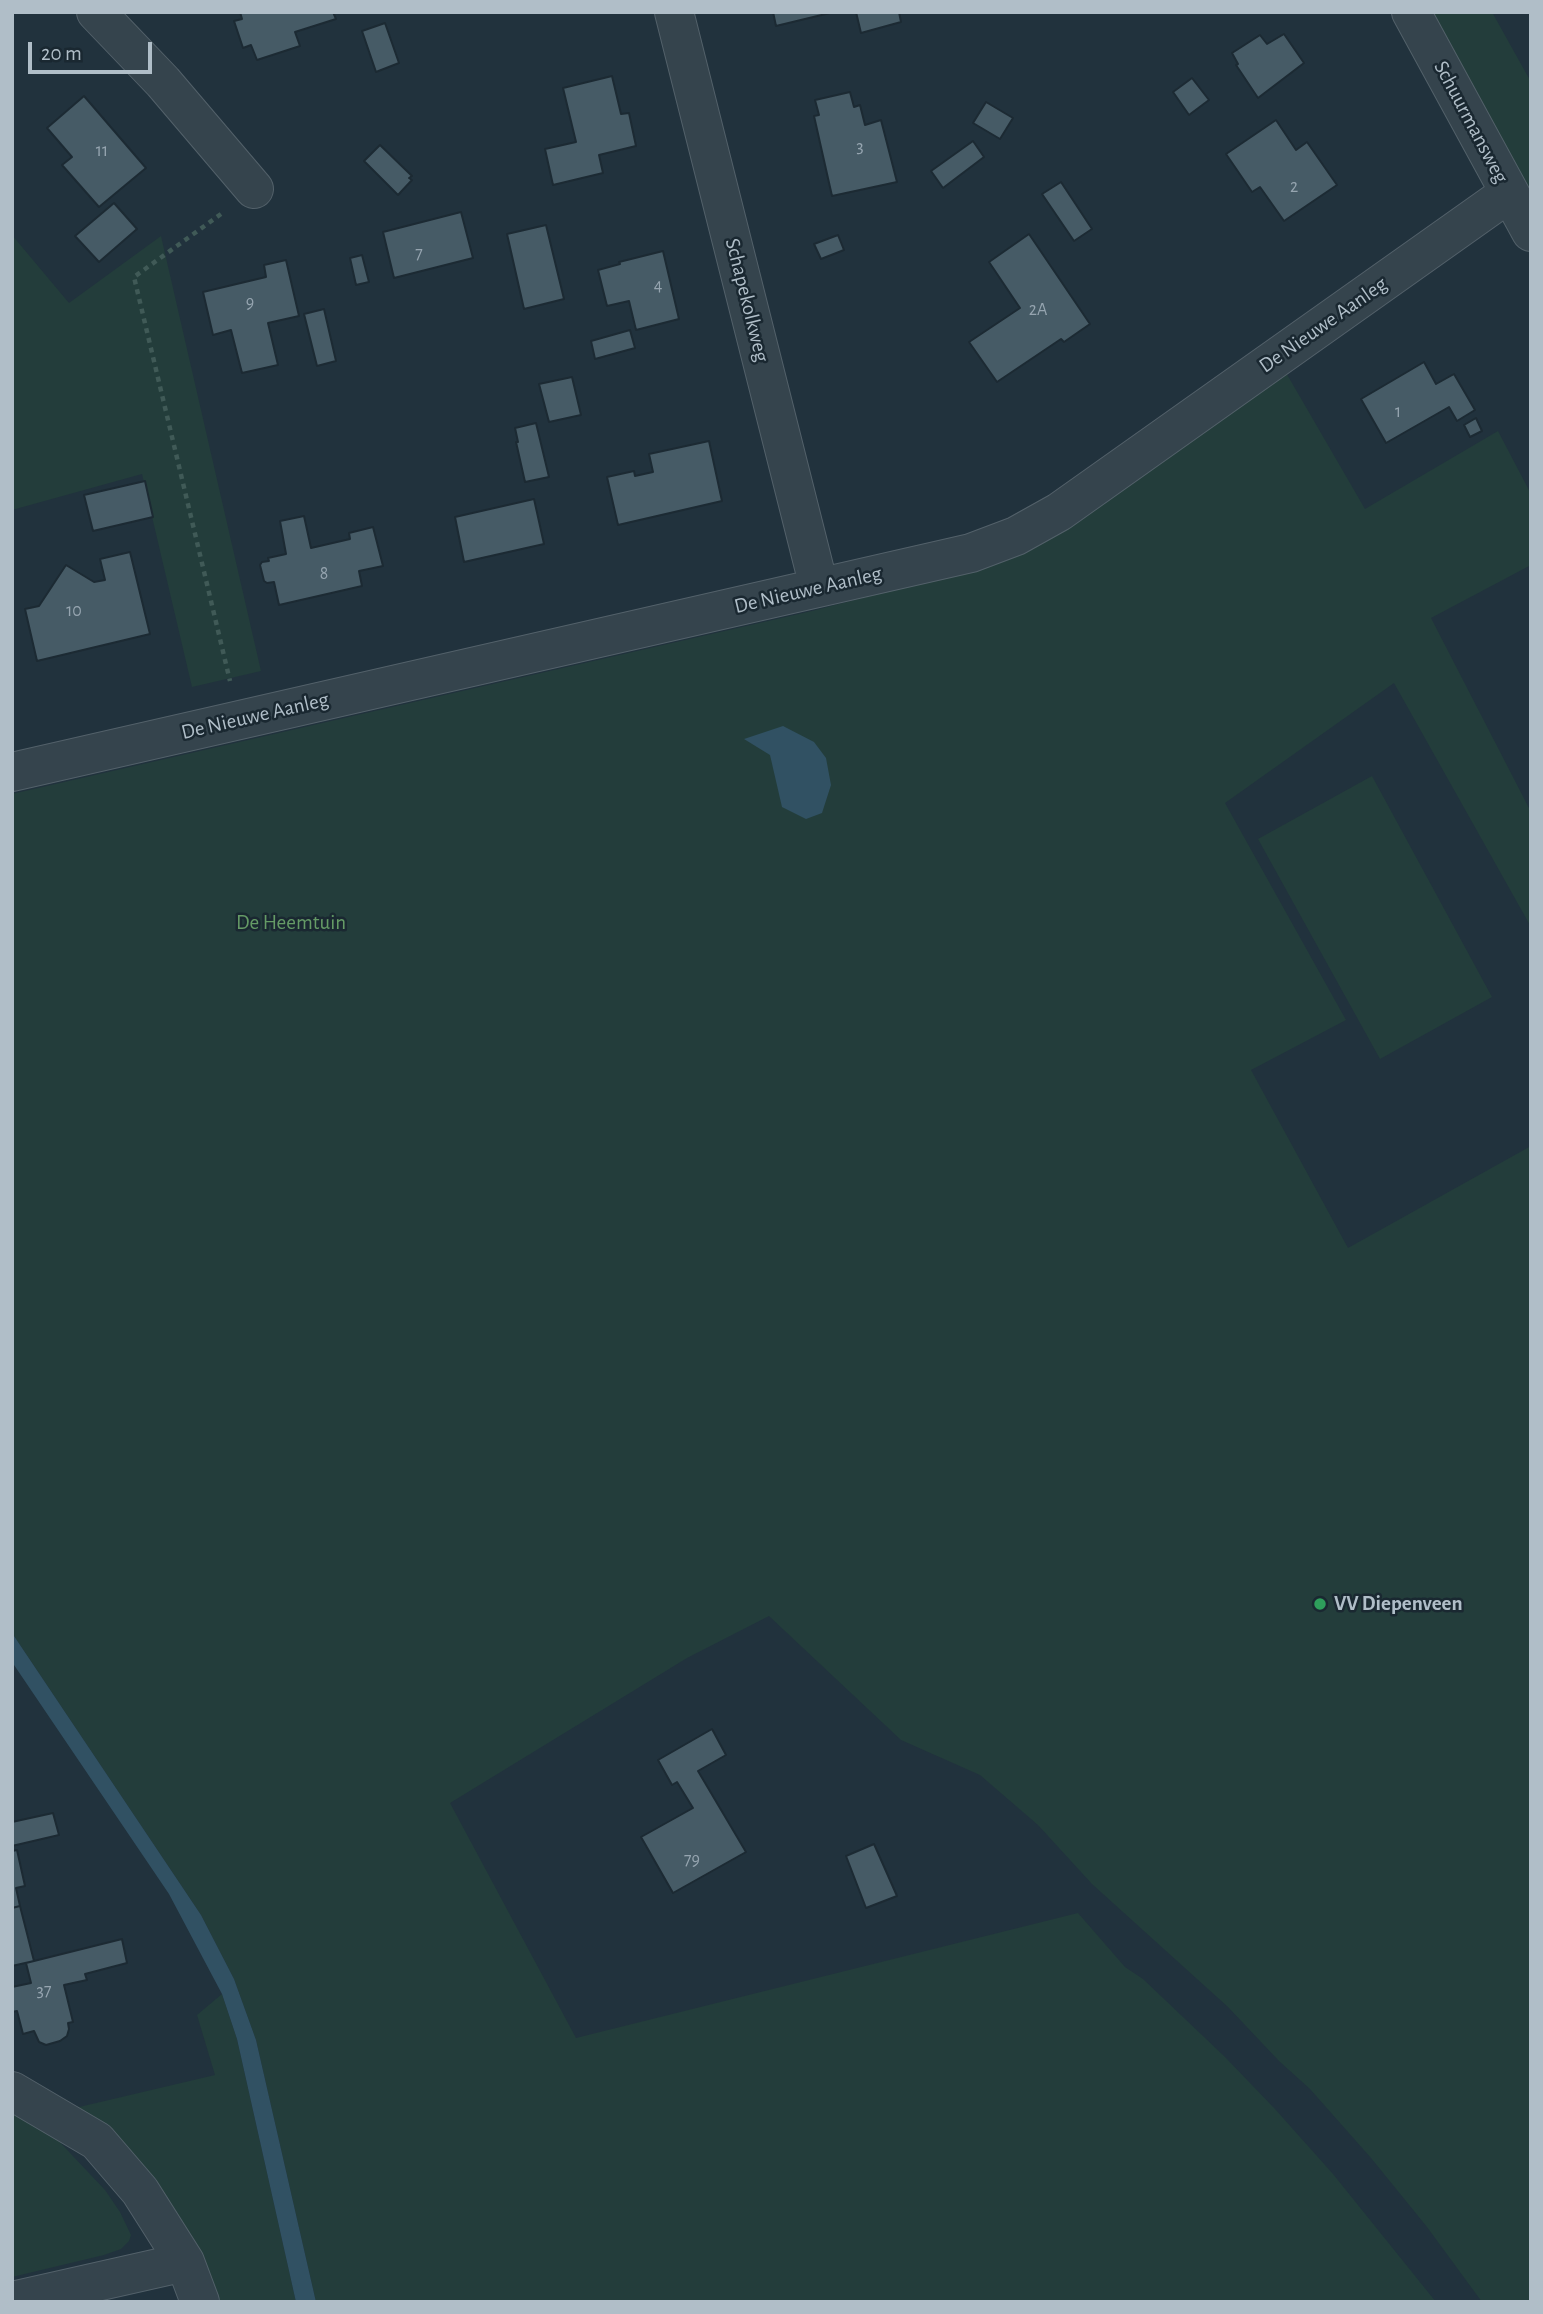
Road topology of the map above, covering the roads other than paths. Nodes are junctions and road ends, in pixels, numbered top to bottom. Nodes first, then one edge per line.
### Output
1 (96, 12) edge
2 (674, 12) edge
3 (1411, 12) edge
4 (254, 189) road end
5 (1509, 193) junction
6 (1531, 232) edge
7 (819, 587) junction
8 (12, 772) edge
9 (12, 2091) edge
10 (184, 2262) junction
11 (12, 2301) edge
12 (200, 2302) edge

1 - 4 street
2 - 7 street, Schapekolkweg
3 - 5 street, Schuurmansweg
5 - 6 street, Schuurmansweg
5 - 7 street, De Nieuwe Aanleg
7 - 8 street, De Nieuwe Aanleg
9 - 10 street
10 - 11 street
10 - 12 street

